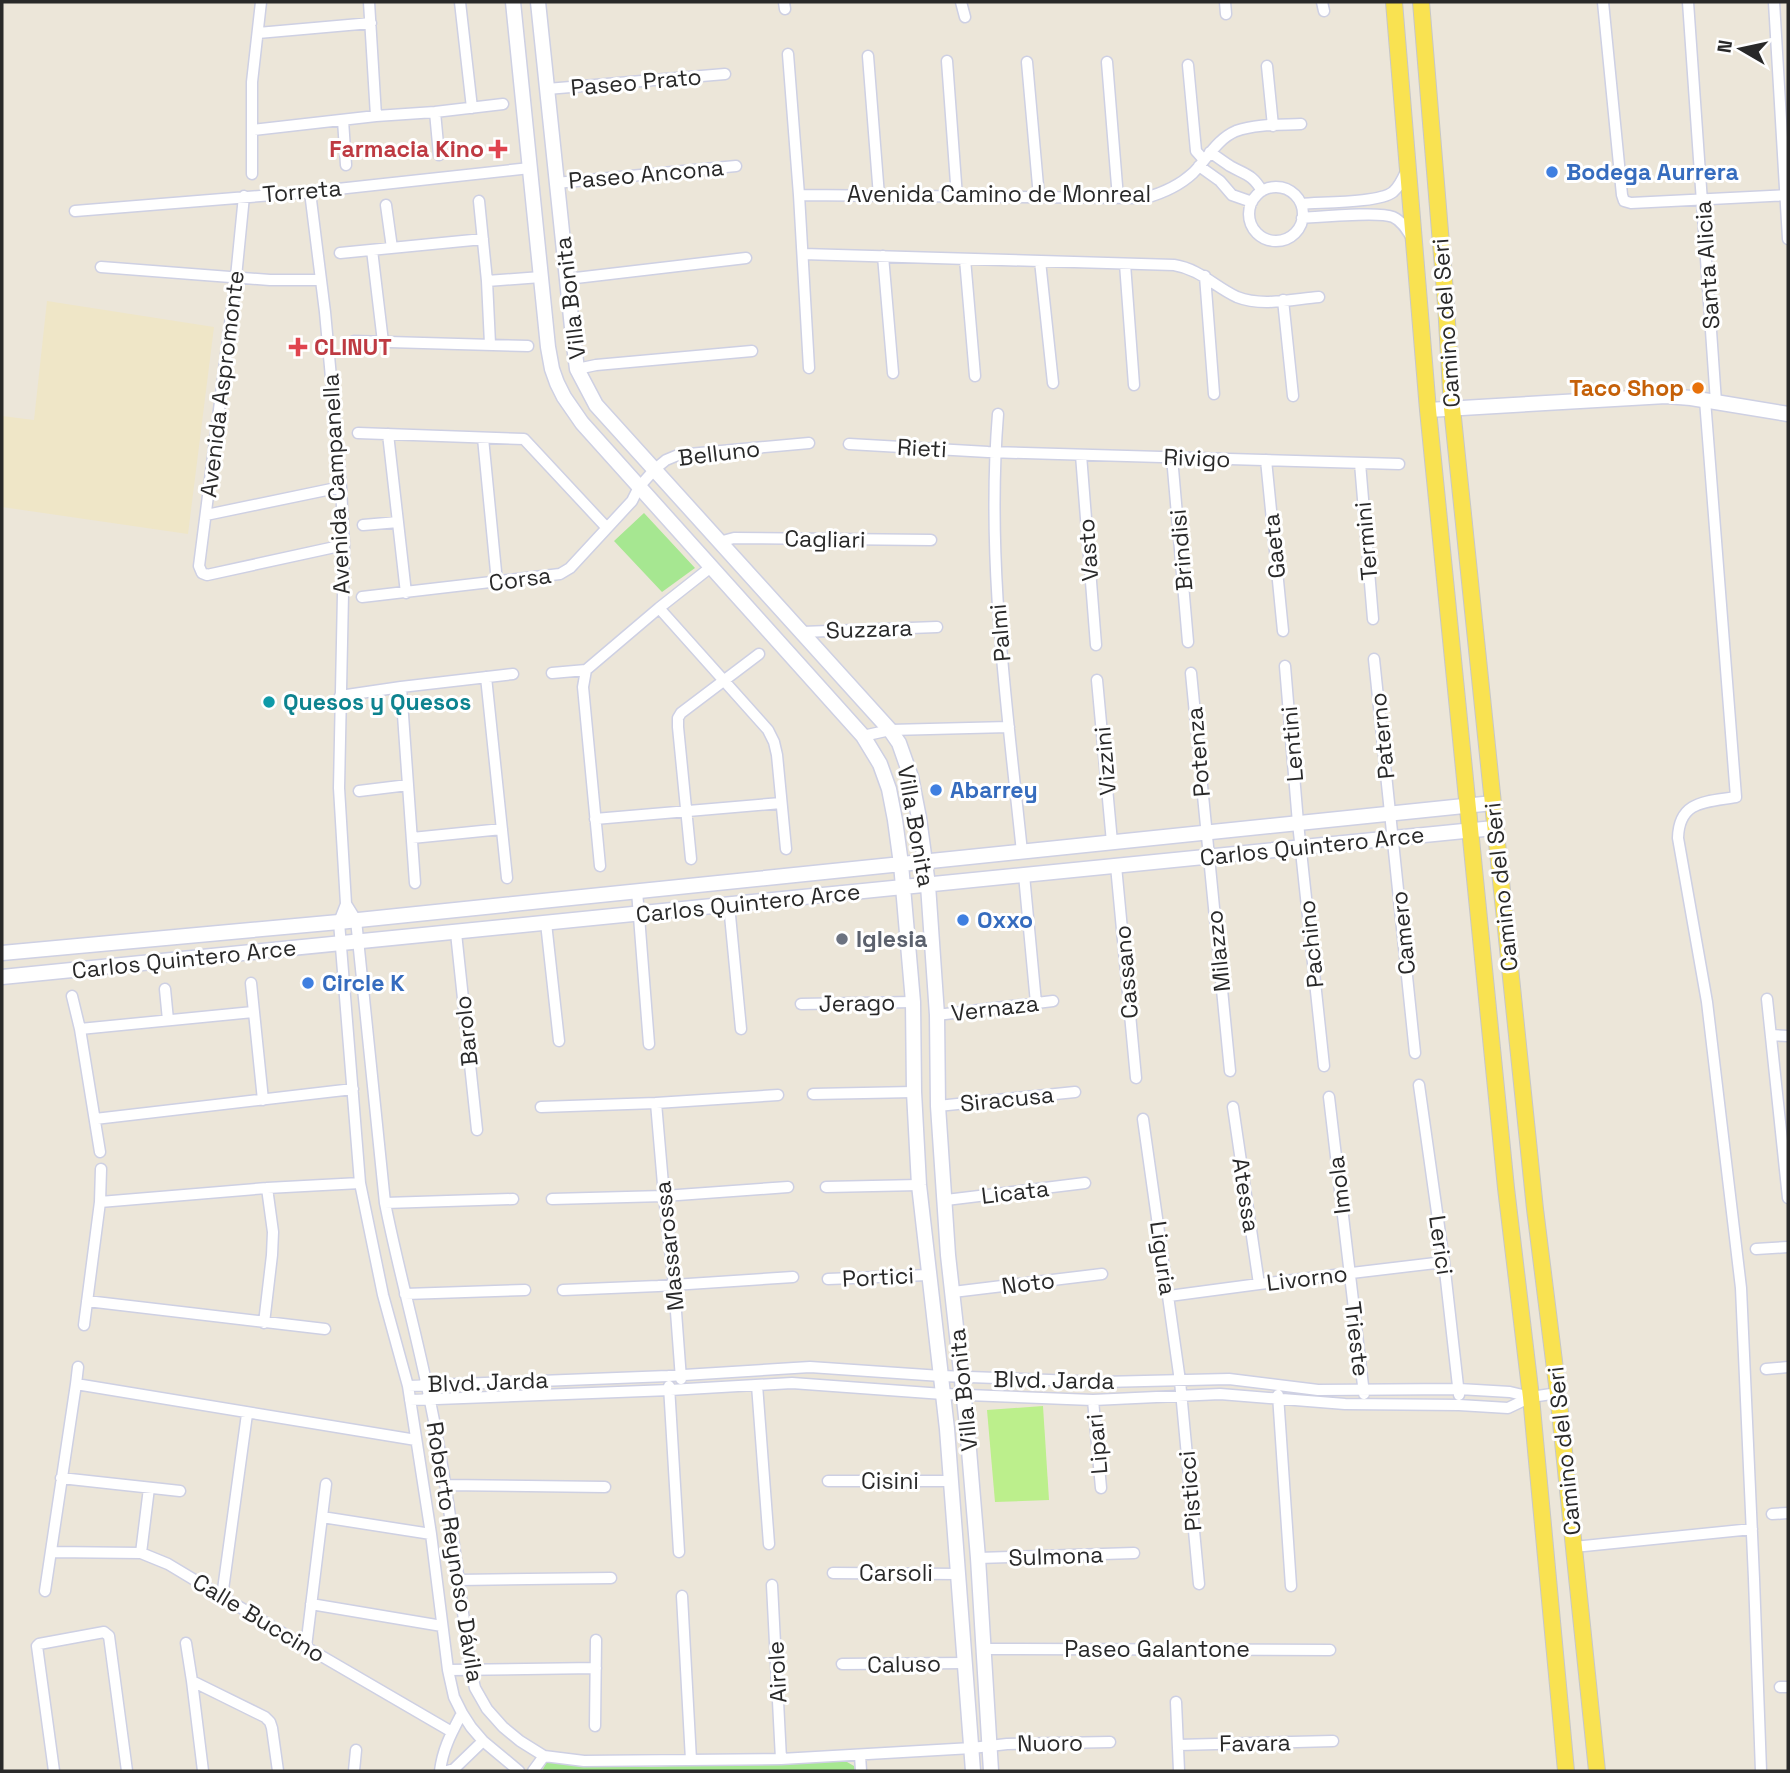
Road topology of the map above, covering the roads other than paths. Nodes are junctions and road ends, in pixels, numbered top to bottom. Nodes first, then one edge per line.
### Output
1 (261, 2) edge
2 (369, 2) edge
3 (460, 2) edge
4 (513, 2) edge
5 (538, 2) edge
6 (961, 2) edge
7 (1225, 2) edge
8 (1394, 2) edge
9 (1421, 2) edge
10 (1602, 2) edge
11 (1688, 2) edge
12 (1774, 2) edge
13 (1226, 14) dead end
14 (965, 17) dead end
15 (371, 23) junction
16 (258, 33) junction
17 (788, 54) dead end
18 (868, 56) dead end
19 (947, 61) dead end
20 (1027, 62) dead end
21 (1107, 62) dead end
22 (1188, 65) dead end
23 (1267, 66) dead end
24 (725, 74) dead end
25 (547, 89) junction
26 (503, 104) dead end
27 (472, 108) junction
28 (435, 112) junction
29 (376, 116) junction
30 (343, 120) junction
31 (1301, 124) dead end
32 (1273, 126) junction
33 (253, 130) junction
34 (439, 155) dead end
35 (1204, 160) junction
36 (346, 165) dead end
37 (736, 166) dead end
38 (1408, 167) junction
39 (530, 168) junction
40 (252, 174) dead end
41 (556, 183) junction
42 (1262, 191) junction
43 (310, 192) junction
44 (799, 195) junction
45 (1787, 195) edge
46 (244, 196) junction
47 (878, 196) junction
48 (957, 197) junction
49 (1039, 197) junction
50 (1118, 198) junction
51 (1702, 200) junction
52 (479, 201) dead end
53 (1252, 202) junction
54 (1301, 204) junction
55 (386, 205) dead end
56 (75, 211) dead end
57 (1302, 218) junction
58 (483, 239) junction
59 (1788, 239) edge
60 (1414, 242) junction
61 (392, 248) junction
62 (372, 250) junction
63 (340, 253) dead end
64 (803, 254) junction
65 (883, 256) junction
66 (746, 258) dead end
67 (965, 259) junction
68 (1040, 261) junction
69 (1125, 264) junction
70 (102, 267) dead end
71 (1205, 276) junction
72 (236, 277) junction
73 (541, 277) junction
74 (567, 279) junction
75 (321, 280) junction
76 (487, 281) junction
77 (1319, 298) dead end
78 (1283, 300) junction
79 (354, 341) dead end
80 (383, 342) junction
81 (490, 344) junction
82 (528, 346) dead end
83 (752, 351) dead end
84 (809, 368) dead end
85 (578, 369) junction
86 (893, 373) dead end
87 (975, 376) dead end
88 (1053, 383) dead end
89 (1134, 385) dead end
90 (1213, 394) dead end
91 (1293, 396) dead end
92 (1711, 401) junction
93 (1452, 408) junction
94 (1427, 410) junction
95 (998, 414) dead end
96 (1788, 414) edge
97 (358, 433) dead end
98 (388, 434) junction
99 (483, 438) junction
100 (810, 443) dead end
101 (849, 444) dead end
102 (995, 452) junction
103 (1082, 455) junction
104 (1172, 457) junction
105 (1266, 460) junction
106 (1360, 463) junction
107 (1399, 464) dead end
108 (655, 468) junction
109 (341, 486) junction
110 (639, 487) junction
111 (206, 515) junction
112 (398, 522) junction
113 (363, 525) dead end
114 (607, 528) junction
115 (931, 540) dead end
116 (719, 542) junction
117 (344, 545) junction
118 (711, 567) junction
119 (497, 582) junction
120 (406, 593) junction
121 (362, 597) dead end
122 (659, 608) junction
123 (1373, 619) dead end
124 (937, 627) dead end
125 (1283, 631) dead end
126 (802, 632) junction
127 (1188, 642) dead end
128 (1096, 645) dead end
129 (759, 654) dead end
130 (1374, 659) dead end
131 (1285, 666) dead end
132 (586, 670) junction
133 (552, 673) dead end
134 (1191, 673) dead end
135 (513, 674) dead end
136 (486, 677) junction
137 (1097, 680) dead end
138 (723, 681) junction
139 (401, 687) junction
140 (340, 696) junction
141 (1009, 727) junction
142 (890, 730) junction
143 (863, 736) junction
144 (408, 785) junction
145 (359, 791) dead end
146 (781, 803) junction
147 (1493, 803) junction
148 (1467, 805) junction
149 (687, 810) junction
150 (1391, 813) junction
151 (595, 819) junction
152 (1298, 823) junction
153 (1494, 828) junction
154 (502, 829) junction
155 (1469, 830) junction
156 (1206, 832) junction
157 (412, 838) junction
158 (1393, 838) junction
159 (1112, 842) junction
160 (1301, 847) junction
161 (786, 849) dead end
162 (1022, 852) junction
163 (1208, 857) junction
164 (691, 859) dead end
165 (925, 861) junction
166 (901, 864) junction
167 (600, 866) dead end
168 (1116, 866) junction
169 (1024, 875) junction
170 (507, 878) dead end
171 (415, 883) dead end
172 (928, 885) junction
173 (903, 887) junction
174 (637, 891) junction
175 (346, 904) junction
176 (729, 905) junction
177 (639, 914) junction
178 (356, 920) junction
179 (339, 922) junction
180 (546, 923) junction
181 (456, 933) junction
182 (359, 942) junction
183 (341, 944) junction
184 (67, 947) junction
185 (2, 953) edge
186 (68, 971) junction
187 (2, 977) edge
188 (251, 983) dead end
189 (165, 989) dead end
190 (72, 996) dead end
191 (1767, 999) dead end
192 (1053, 1001) dead end
193 (913, 1002) junction
194 (1037, 1003) junction
195 (801, 1004) dead end
196 (253, 1012) junction
197 (937, 1015) junction
198 (168, 1020) junction
199 (80, 1029) junction
200 (741, 1029) dead end
201 (1771, 1035) junction
202 (1788, 1036) edge
203 (559, 1041) dead end
204 (649, 1044) dead end
205 (1415, 1053) dead end
206 (1324, 1066) dead end
207 (1230, 1070) dead end
208 (1136, 1078) dead end
209 (1419, 1085) dead end
210 (353, 1089) junction
211 (914, 1092) junction
212 (1075, 1092) dead end
213 (813, 1094) dead end
214 (778, 1095) dead end
215 (1329, 1097) dead end
216 (263, 1100) junction
217 (656, 1103) junction
218 (938, 1106) junction
219 (541, 1107) dead end
220 (1233, 1107) dead end
221 (95, 1119) junction
222 (1143, 1119) dead end
223 (477, 1130) dead end
224 (100, 1152) dead end
225 (102, 1169) dead end
226 (360, 1182) junction
227 (1085, 1183) dead end
228 (919, 1185) junction
229 (788, 1187) dead end
230 (826, 1187) dead end
231 (267, 1188) junction
232 (1506, 1188) junction
233 (664, 1196) junction
234 (1788, 1198) edge
235 (513, 1199) dead end
236 (552, 1199) dead end
237 (946, 1200) junction
238 (100, 1202) junction
239 (385, 1203) junction
240 (1535, 1209) junction
241 (1788, 1247) edge
242 (1756, 1249) dead end
243 (1444, 1262) junction
244 (1349, 1273) junction
245 (1102, 1274) dead end
246 (928, 1275) junction
247 (793, 1277) dead end
248 (828, 1279) dead end
249 (1259, 1284) junction
250 (674, 1285) junction
251 (524, 1290) dead end
252 (563, 1290) dead end
253 (953, 1292) junction
254 (405, 1294) junction
255 (1169, 1296) junction
256 (87, 1301) junction
257 (264, 1323) junction
258 (84, 1325) dead end
259 (325, 1329) dead end
260 (78, 1367) dead end
261 (1788, 1367) edge
262 (1766, 1369) dead end
263 (680, 1375) junction
264 (668, 1376) junction
265 (941, 1376) junction
266 (961, 1377) junction
267 (1180, 1381) junction
268 (76, 1384) junction
269 (426, 1384) junction
270 (757, 1384) junction
271 (408, 1385) junction
272 (1278, 1385) junction
273 (1364, 1389) junction
274 (1459, 1389) junction
275 (675, 1390) junction
276 (1558, 1393) junction
277 (943, 1394) junction
278 (963, 1395) junction
279 (1182, 1397) junction
280 (1531, 1397) junction
281 (430, 1399) junction
282 (410, 1400) junction
283 (1093, 1400) junction
284 (1279, 1400) junction
285 (1364, 1404) junction
286 (1459, 1405) junction
287 (247, 1413) junction
288 (416, 1440) junction
289 (61, 1478) junction
290 (828, 1481) dead end
291 (951, 1481) junction
292 (326, 1484) dead end
293 (445, 1485) junction
294 (605, 1487) dead end
295 (149, 1488) junction
296 (1101, 1488) dead end
297 (180, 1491) dead end
298 (1788, 1513) edge
299 (1772, 1514) dead end
300 (322, 1517) junction
301 (1752, 1529) junction
302 (431, 1534) junction
303 (769, 1544) dead end
304 (1574, 1547) junction
305 (52, 1552) junction
306 (678, 1552) dead end
307 (141, 1553) junction
308 (1134, 1553) dead end
309 (978, 1558) junction
310 (833, 1573) dead end
311 (958, 1574) junction
312 (611, 1578) dead end
313 (458, 1580) junction
314 (772, 1584) dead end
315 (1199, 1584) dead end
316 (1291, 1586) dead end
317 (45, 1591) dead end
318 (682, 1596) dead end
319 (222, 1597) junction
320 (311, 1604) junction
321 (442, 1626) junction
322 (596, 1640) dead end
323 (186, 1643) dead end
324 (306, 1647) junction
325 (984, 1649) junction
326 (1330, 1650) dead end
327 (966, 1663) junction
328 (842, 1664) dead end
329 (596, 1668) junction
330 (448, 1670) junction
331 (471, 1671) junction
332 (192, 1681) junction
333 (1176, 1702) dead end
334 (462, 1713) junction
335 (595, 1726) dead end
336 (452, 1732) junction
337 (483, 1741) junction
338 (1333, 1741) dead end
339 (1110, 1742) dead end
340 (1178, 1745) junction
341 (990, 1746) junction
342 (972, 1748) junction
343 (356, 1750) dead end
344 (860, 1755) junction
345 (544, 1756) junction
346 (781, 1759) junction
347 (691, 1760) junction
348 (54, 1771) edge
349 (127, 1771) edge
350 (203, 1771) edge
351 (278, 1771) edge
352 (354, 1771) edge
353 (440, 1771) edge
354 (447, 1771) edge
355 (519, 1771) edge
356 (533, 1771) edge
357 (861, 1771) edge
358 (973, 1771) edge
359 (991, 1771) edge
360 (1179, 1771) edge
361 (1566, 1771) edge
362 (1597, 1771) edge
363 (1761, 1771) edge

1 - 16 street
2 - 15 street
3 - 27 street
4 - 39 street, Villa Bonita
5 - 25 street, Villa Bonita
6 - 14 street
7 - 13 street
8 - 38 main road, Camino del Seri
9 - 93 main road, Camino del Seri
10 - 51 street
11 - 51 street, Santa Alicia
12 - 45 street
15 - 16 street
15 - 29 street
16 - 33 street
17 - 44 street
18 - 47 street
19 - 48 street
20 - 49 street
21 - 50 street
22 - 35 street
23 - 32 street
24 - 25 street, Paseo Prato
25 - 41 street, Villa Bonita
26 - 27 street
27 - 28 street
28 - 29 street
28 - 34 street
29 - 30 street
30 - 33 street
30 - 36 street
31 - 32 street, Avenida Camino de Monreal
32 - 35 street, Avenida Camino de Monreal
33 - 40 street
35 - 42 street
35 - 50 street, Avenida Camino de Monreal
35 - 53 street
37 - 41 street, Paseo Ancona
38 - 54 street
38 - 60 main road, Camino del Seri
39 - 43 street, Torreta
39 - 73 street, Villa Bonita
41 - 74 street, Villa Bonita
42 - 53 street
42 - 54 street
43 - 46 street, Torreta
43 - 75 street, Avenida Campanella
44 - 47 street, Avenida Camino de Monreal
44 - 64 street
45 - 51 street
45 - 59 street
46 - 56 street, Torreta
46 - 72 street, Avenida Aspromonte
47 - 48 street, Avenida Camino de Monreal
48 - 49 street, Avenida Camino de Monreal
49 - 50 street, Avenida Camino de Monreal
51 - 92 street, Santa Alicia
52 - 58 street
53 - 57 street
54 - 57 street
55 - 61 street
57 - 60 street
58 - 61 street
58 - 76 street
60 - 94 main road, Camino del Seri
61 - 62 street
62 - 63 street
62 - 80 street
64 - 65 street
64 - 84 street
65 - 67 street
65 - 86 street
66 - 74 street
67 - 68 street
67 - 87 street
68 - 69 street
68 - 88 street
69 - 71 street
69 - 89 street
70 - 72 street
71 - 78 street
71 - 90 street
72 - 75 street
72 - 111 street, Avenida Aspromonte
73 - 76 street
73 - 110 street, Villa Bonita
74 - 85 street, Villa Bonita
75 - 109 street, Avenida Campanella
76 - 81 street
77 - 78 street
78 - 91 street
79 - 80 street
80 - 81 street
81 - 82 street
83 - 85 street
85 - 108 street, Villa Bonita
92 - 93 street
92 - 96 street
92 - 301 street, Santa Alicia
93 - 94 street
93 - 147 main road, Camino del Seri
94 - 148 main road, Camino del Seri
95 - 102 street, Palmi
97 - 98 street
98 - 99 street
98 - 112 street
99 - 114 street
99 - 119 street
100 - 108 street, Belluno
101 - 102 street, Rieti
102 - 103 street, Rivigo
102 - 141 street, Palmi
103 - 104 street, Rivigo
103 - 128 street, Vasto
104 - 105 street, Rivigo
104 - 127 street, Brindisi
105 - 106 street, Rivigo
105 - 125 street, Gaeta
106 - 107 street, Rivigo
106 - 123 street, Termini
108 - 110 street, Belluno
108 - 116 street, Villa Bonita
109 - 111 street
109 - 117 street, Avenida Campanella
110 - 114 street, Corsa
110 - 118 street, Villa Bonita
111 - 117 street, Avenida Aspromonte
112 - 113 street
112 - 120 street
114 - 119 street, Corsa
115 - 116 street, Cagliari
116 - 126 street, Villa Bonita
117 - 140 street, Avenida Campanella
118 - 122 street
118 - 143 street, Villa Bonita
119 - 120 street, Corsa
120 - 121 street, Corsa
122 - 132 street
122 - 138 street
124 - 126 street, Suzzara
126 - 142 street, Villa Bonita
129 - 138 street
130 - 150 street, Paterno
131 - 152 street, Lentini
132 - 133 street
132 - 151 street
134 - 156 street, Potenza
135 - 136 street
136 - 139 street
136 - 154 street
137 - 159 street, Vizzini
138 - 146 street
138 - 149 street
139 - 140 street
139 - 144 street
140 - 175 street, Avenida Campanella
141 - 142 street
141 - 162 street, Palmi
142 - 143 street
142 - 165 street, Villa Bonita
143 - 166 street, Villa Bonita
144 - 145 street
144 - 157 street
146 - 149 street
146 - 161 street
147 - 148 street, Carlos Quintero Arce
147 - 153 main road, Camino del Seri
148 - 150 street, Carlos Quintero Arce
148 - 155 main road, Camino del Seri
149 - 151 street
149 - 164 street
150 - 152 street, Carlos Quintero Arce
150 - 158 street, Camero
151 - 167 street
152 - 156 street, Carlos Quintero Arce
152 - 160 street, Pachino
153 - 155 street, Carlos Quintero Arce
153 - 240 main road, Camino del Seri
154 - 157 street
154 - 170 street
155 - 158 street, Carlos Quintero Arce
155 - 232 main road, Camino del Seri
156 - 159 street, Carlos Quintero Arce
156 - 163 street, Milazzo
157 - 171 street
158 - 160 street, Carlos Quintero Arce
158 - 205 street, Camero
159 - 162 street, Carlos Quintero Arce
160 - 163 street, Carlos Quintero Arce
160 - 206 street, Pachino
162 - 165 street, Carlos Quintero Arce
163 - 168 street, Carlos Quintero Arce
163 - 207 street, Milazzo
165 - 166 street, Carlos Quintero Arce
165 - 172 street, Villa Bonita
166 - 173 street, Villa Bonita
166 - 174 street, Carlos Quintero Arce
168 - 169 street, Carlos Quintero Arce
168 - 208 street, Cassano
169 - 172 street, Carlos Quintero Arce
169 - 194 street
172 - 173 street, Carlos Quintero Arce
172 - 197 street, Villa Bonita
173 - 176 street, Carlos Quintero Arce
173 - 193 street, Villa Bonita
174 - 177 street
174 - 178 street, Carlos Quintero Arce
175 - 178 street, Avenida Campanella
175 - 179 street, Avenida Campanella
176 - 177 street, Carlos Quintero Arce
176 - 200 street
177 - 180 street, Carlos Quintero Arce
177 - 204 street
178 - 179 street, Carlos Quintero Arce
178 - 182 street, Roberto Reynoso Dávila
179 - 183 street, Roberto Reynoso Dávila
179 - 184 street, Carlos Quintero Arce
180 - 181 street, Carlos Quintero Arce
180 - 203 street
181 - 182 street, Carlos Quintero Arce
181 - 223 street, Barolo
182 - 183 street, Carlos Quintero Arce
182 - 239 street, Roberto Reynoso Dávila
183 - 186 street, Carlos Quintero Arce
183 - 210 street, Roberto Reynoso Dávila
184 - 185 street, Carlos Quintero Arce
184 - 186 street
186 - 187 street, Carlos Quintero Arce
188 - 196 street
189 - 198 street
190 - 199 street
191 - 201 street
192 - 194 street, Vernaza
193 - 195 street, Jerago
193 - 211 street, Villa Bonita
194 - 197 street, Vernaza
196 - 198 street
196 - 216 street
197 - 218 street, Villa Bonita
198 - 199 street
199 - 221 street
201 - 202 street
201 - 234 street
209 - 243 street, Lerici
210 - 216 street
210 - 226 street, Roberto Reynoso Dávila
211 - 213 street
211 - 228 street, Villa Bonita
212 - 218 street, Siracusa
214 - 217 street
215 - 244 street, Imola
216 - 221 street
217 - 219 street
217 - 233 street, Massarossa
218 - 237 street, Villa Bonita
220 - 249 street, Atessa
221 - 224 street
222 - 255 street, Liguria
225 - 238 street
226 - 231 street
226 - 271 street, Roberto Reynoso Dávila
227 - 237 street, Licata
228 - 230 street
228 - 246 street, Villa Bonita
229 - 233 street
231 - 238 street
231 - 257 street
232 - 240 main road
232 - 280 main road, Camino del Seri
233 - 236 street
233 - 250 street, Massarossa
235 - 239 street
237 - 253 street, Villa Bonita
238 - 256 street
239 - 254 street, Roberto Reynoso Dávila
240 - 276 main road, Camino del Seri
241 - 242 street
243 - 244 street, Livorno
243 - 274 street, Lerici
244 - 249 street, Livorno
244 - 273 street, Trieste
245 - 253 street, Noto
246 - 248 street, Portici
246 - 265 street, Villa Bonita
247 - 250 street
249 - 255 street, Livorno
250 - 252 street
250 - 263 street, Massarossa
251 - 254 street
253 - 266 street, Villa Bonita
254 - 269 street, Roberto Reynoso Dávila
255 - 267 street, Liguria
256 - 257 street
256 - 258 street
257 - 259 street
260 - 268 street
261 - 262 street
263 - 264 street, Blvd. Jarda
263 - 265 street, Blvd. Jarda
263 - 275 street, Massarossa
264 - 269 street, Blvd. Jarda
264 - 275 street
265 - 266 street, Blvd. Jarda
265 - 277 street, Villa Bonita
266 - 267 street, Blvd. Jarda
266 - 278 street, Villa Bonita
267 - 272 street, Blvd. Jarda
267 - 279 street, Liguria
268 - 287 street
268 - 289 street
269 - 271 street, Blvd. Jarda
269 - 281 street, Roberto Reynoso Dávila
270 - 275 street, Blvd. Jarda
270 - 277 street, Blvd. Jarda
270 - 303 street
271 - 282 street, Roberto Reynoso Dávila
272 - 273 street, Blvd. Jarda
272 - 284 street
273 - 274 street, Blvd. Jarda
273 - 285 street, Trieste
274 - 280 street, Blvd. Jarda
274 - 286 street, Lerici
275 - 281 street, Blvd. Jarda
275 - 306 street
276 - 280 street
276 - 304 main road, Camino del Seri
277 - 278 street, Blvd. Jarda
277 - 291 street, Villa Bonita
278 - 283 street, Blvd. Jarda
278 - 309 street, Villa Bonita
279 - 283 street, Blvd. Jarda
279 - 284 street, Blvd. Jarda
279 - 315 street, Pisticci
280 - 286 street, Blvd. Jarda
280 - 361 main road, Camino del Seri
281 - 282 street, Blvd. Jarda
281 - 293 street, Roberto Reynoso Dávila
282 - 288 street, Roberto Reynoso Dávila
283 - 296 street, Lipari
284 - 285 street, Blvd. Jarda
284 - 316 street
285 - 286 street, Blvd. Jarda
287 - 288 street
287 - 319 street
288 - 302 street, Roberto Reynoso Dávila
289 - 295 street
289 - 305 street
290 - 291 street, Cisini
291 - 311 street, Villa Bonita
292 - 300 street
293 - 294 street
293 - 313 street, Roberto Reynoso Dávila
295 - 297 street
295 - 307 street
298 - 299 street
300 - 302 street
300 - 320 street
301 - 304 street
301 - 363 street
302 - 321 street, Roberto Reynoso Dávila
304 - 362 main road, Camino del Seri
305 - 307 street, Calle Buccino
305 - 317 street
307 - 319 street, Calle Buccino
308 - 309 street, Sulmona
309 - 325 street, Villa Bonita
310 - 311 street, Carsoli
311 - 327 street, Villa Bonita
312 - 313 street
313 - 331 street, Roberto Reynoso Dávila
314 - 346 street, Airole
318 - 347 street
319 - 324 street, Calle Buccino
320 - 321 street
320 - 324 street
321 - 330 street, Roberto Reynoso Dávila
322 - 329 street
323 - 332 street
324 - 336 street, Calle Buccino
325 - 326 street, Paseo Galantone
325 - 341 street, Villa Bonita
327 - 328 street, Caluso
327 - 342 street, Villa Bonita
329 - 331 street
329 - 335 street
330 - 331 street
330 - 334 street, Roberto Reynoso Dávila
331 - 345 street, Roberto Reynoso Dávila
332 - 350 street
332 - 351 street
333 - 340 street
334 - 336 street
334 - 337 street, Roberto Reynoso Dávila
336 - 353 street
337 - 354 street
337 - 355 street, Roberto Reynoso Dávila
338 - 340 street, Favara
339 - 341 street, Nuoro
340 - 360 street
341 - 342 street, Roberto Reynoso Dávila
341 - 359 street, Villa Bonita
342 - 344 street, Roberto Reynoso Dávila
342 - 358 street, Villa Bonita
343 - 352 street
344 - 346 street, Roberto Reynoso Dávila
344 - 357 street
345 - 347 street, Roberto Reynoso Dávila
345 - 356 street
346 - 347 street, Roberto Reynoso Dávila
348 - 349 street

